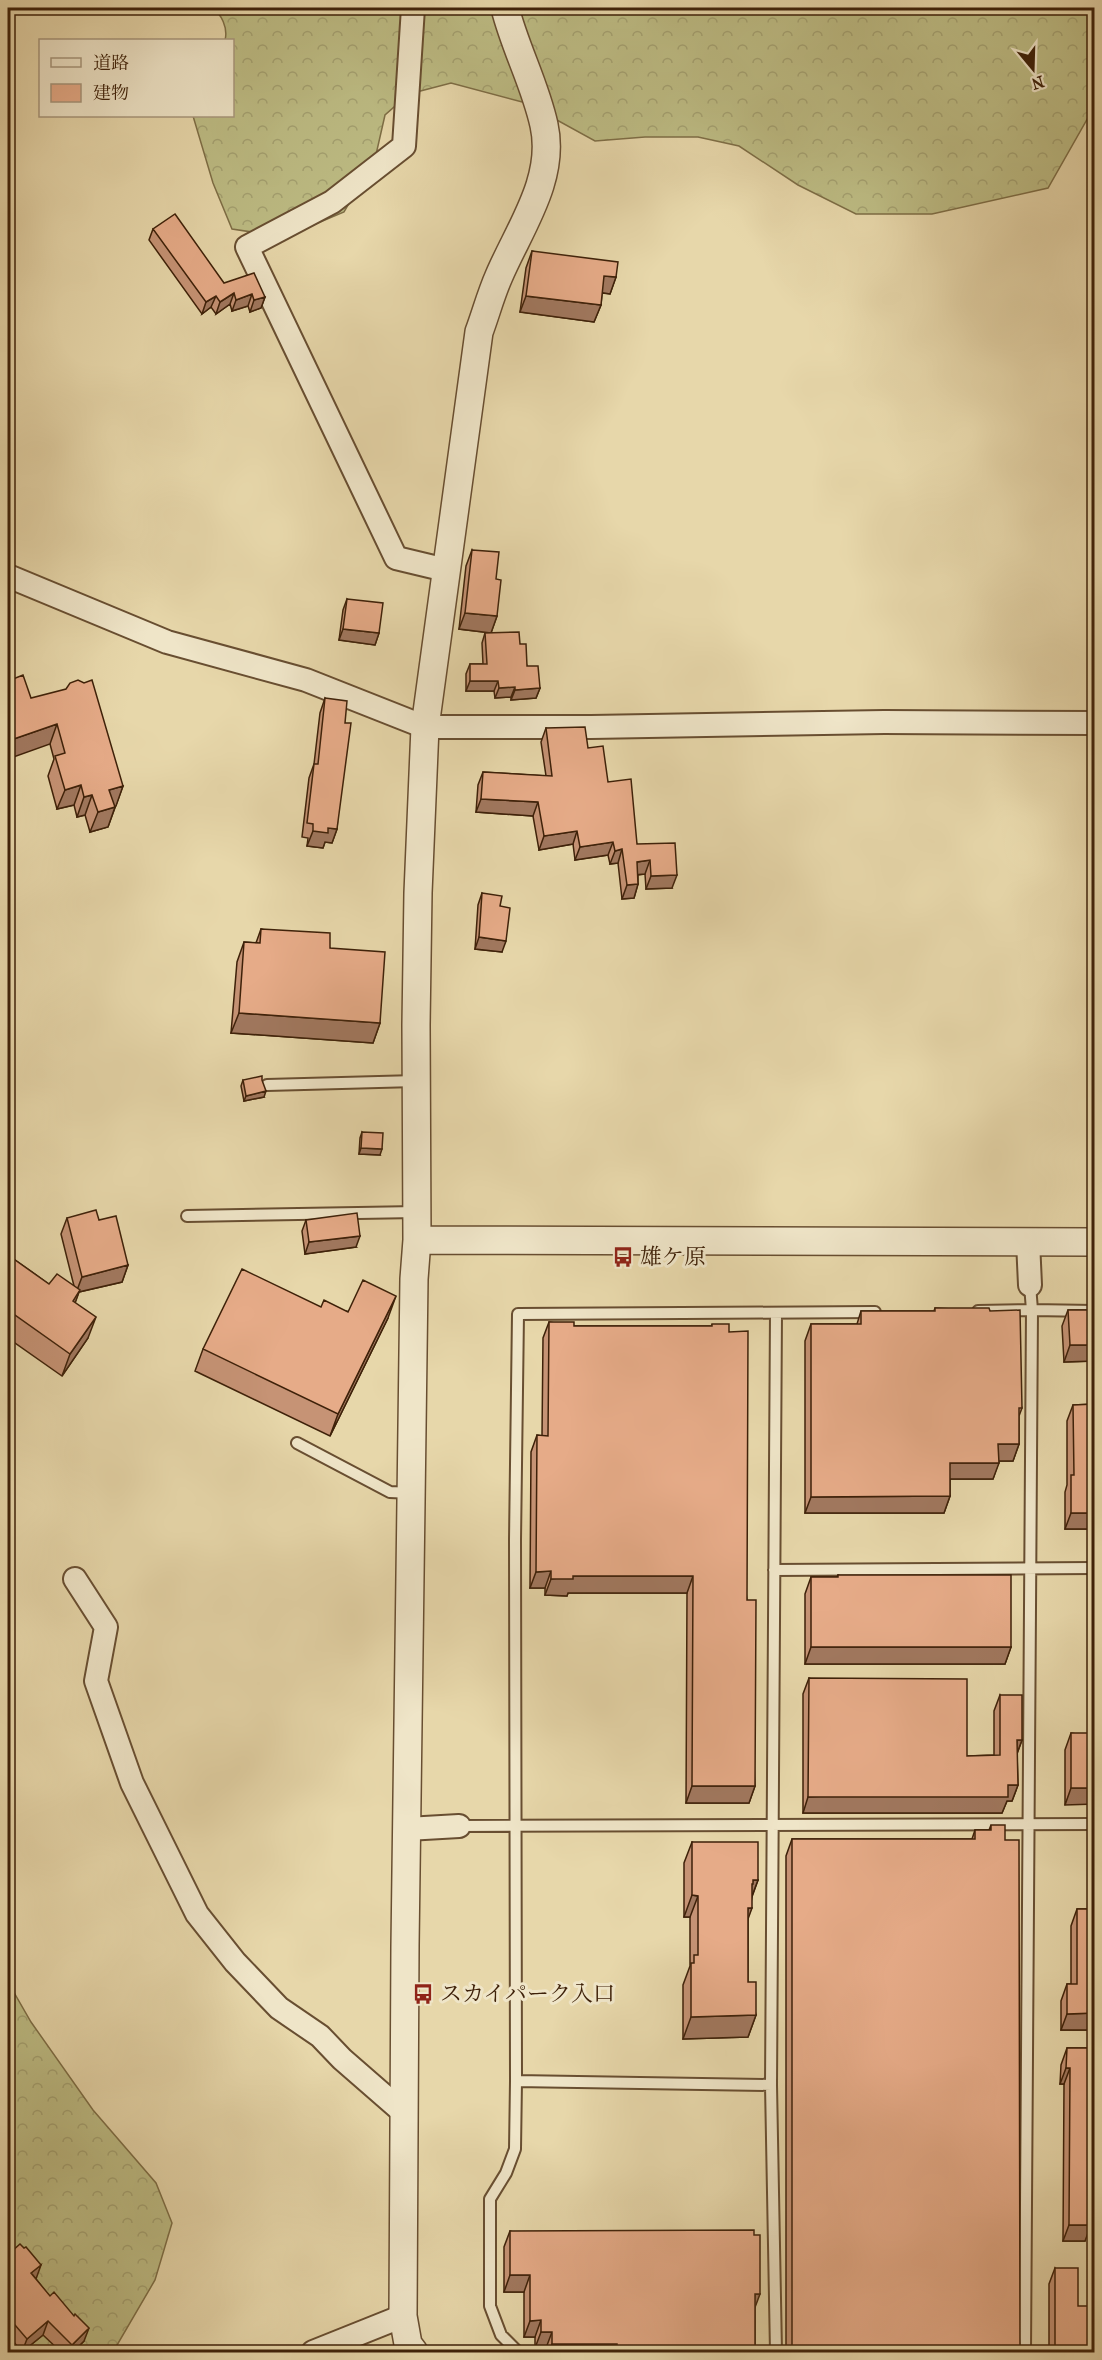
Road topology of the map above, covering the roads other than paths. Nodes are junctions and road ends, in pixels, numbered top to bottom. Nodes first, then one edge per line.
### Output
1 (413, 8) edge
2 (505, 8) edge
3 (446, 570) junction
4 (8, 576) edge
5 (1095, 723) edge
6 (425, 727) junction
7 (416, 1081) junction
8 (267, 1085) edge
9 (417, 1212) junction
10 (187, 1216) dead end
11 (417, 1240) junction
12 (1028, 1241) junction
13 (1095, 1242) edge
14 (1030, 1285) joint
15 (1032, 1310) junction
16 (962, 1311) edge
17 (1095, 1311) edge
18 (892, 1312) edge
19 (776, 1313) junction
20 (297, 1443) dead end
21 (411, 1493) junction
22 (1030, 1568) junction
23 (1095, 1568) edge
24 (774, 1570) junction
25 (75, 1579) dead end
26 (1095, 1824) edge
27 (1028, 1825) junction
28 (459, 1826) joint
29 (773, 1826) junction
30 (515, 1827) junction
31 (407, 1829) junction
32 (516, 2081) junction
33 (771, 2085) junction
34 (404, 2113) junction
35 (403, 2316) junction
36 (313, 2352) edge
37 (414, 2352) edge
38 (518, 2352) edge
39 (776, 2352) edge
40 (1025, 2352) edge

1 - 3 street
2 - 3 street
3 - 6 street
4 - 6 street
5 - 6 street
6 - 7 street
7 - 8 lane
7 - 9 street
9 - 10 lane
9 - 11 street
11 - 12 street
11 - 21 street
12 - 13 street
12 - 14 street
14 - 15 lane
15 - 16 lane
15 - 17 lane
15 - 22 lane
18 - 19 lane
19 - 24 lane
19 - 30 lane
20 - 21 lane
21 - 31 street
22 - 23 lane
22 - 24 lane
22 - 27 lane
24 - 29 lane
25 - 34 street
26 - 27 lane
27 - 29 lane
27 - 40 lane
28 - 30 lane
28 - 31 street
29 - 30 lane
29 - 33 lane
30 - 32 lane
31 - 34 street
32 - 33 lane
32 - 38 lane
33 - 39 lane
34 - 35 street
35 - 36 street
35 - 37 street

